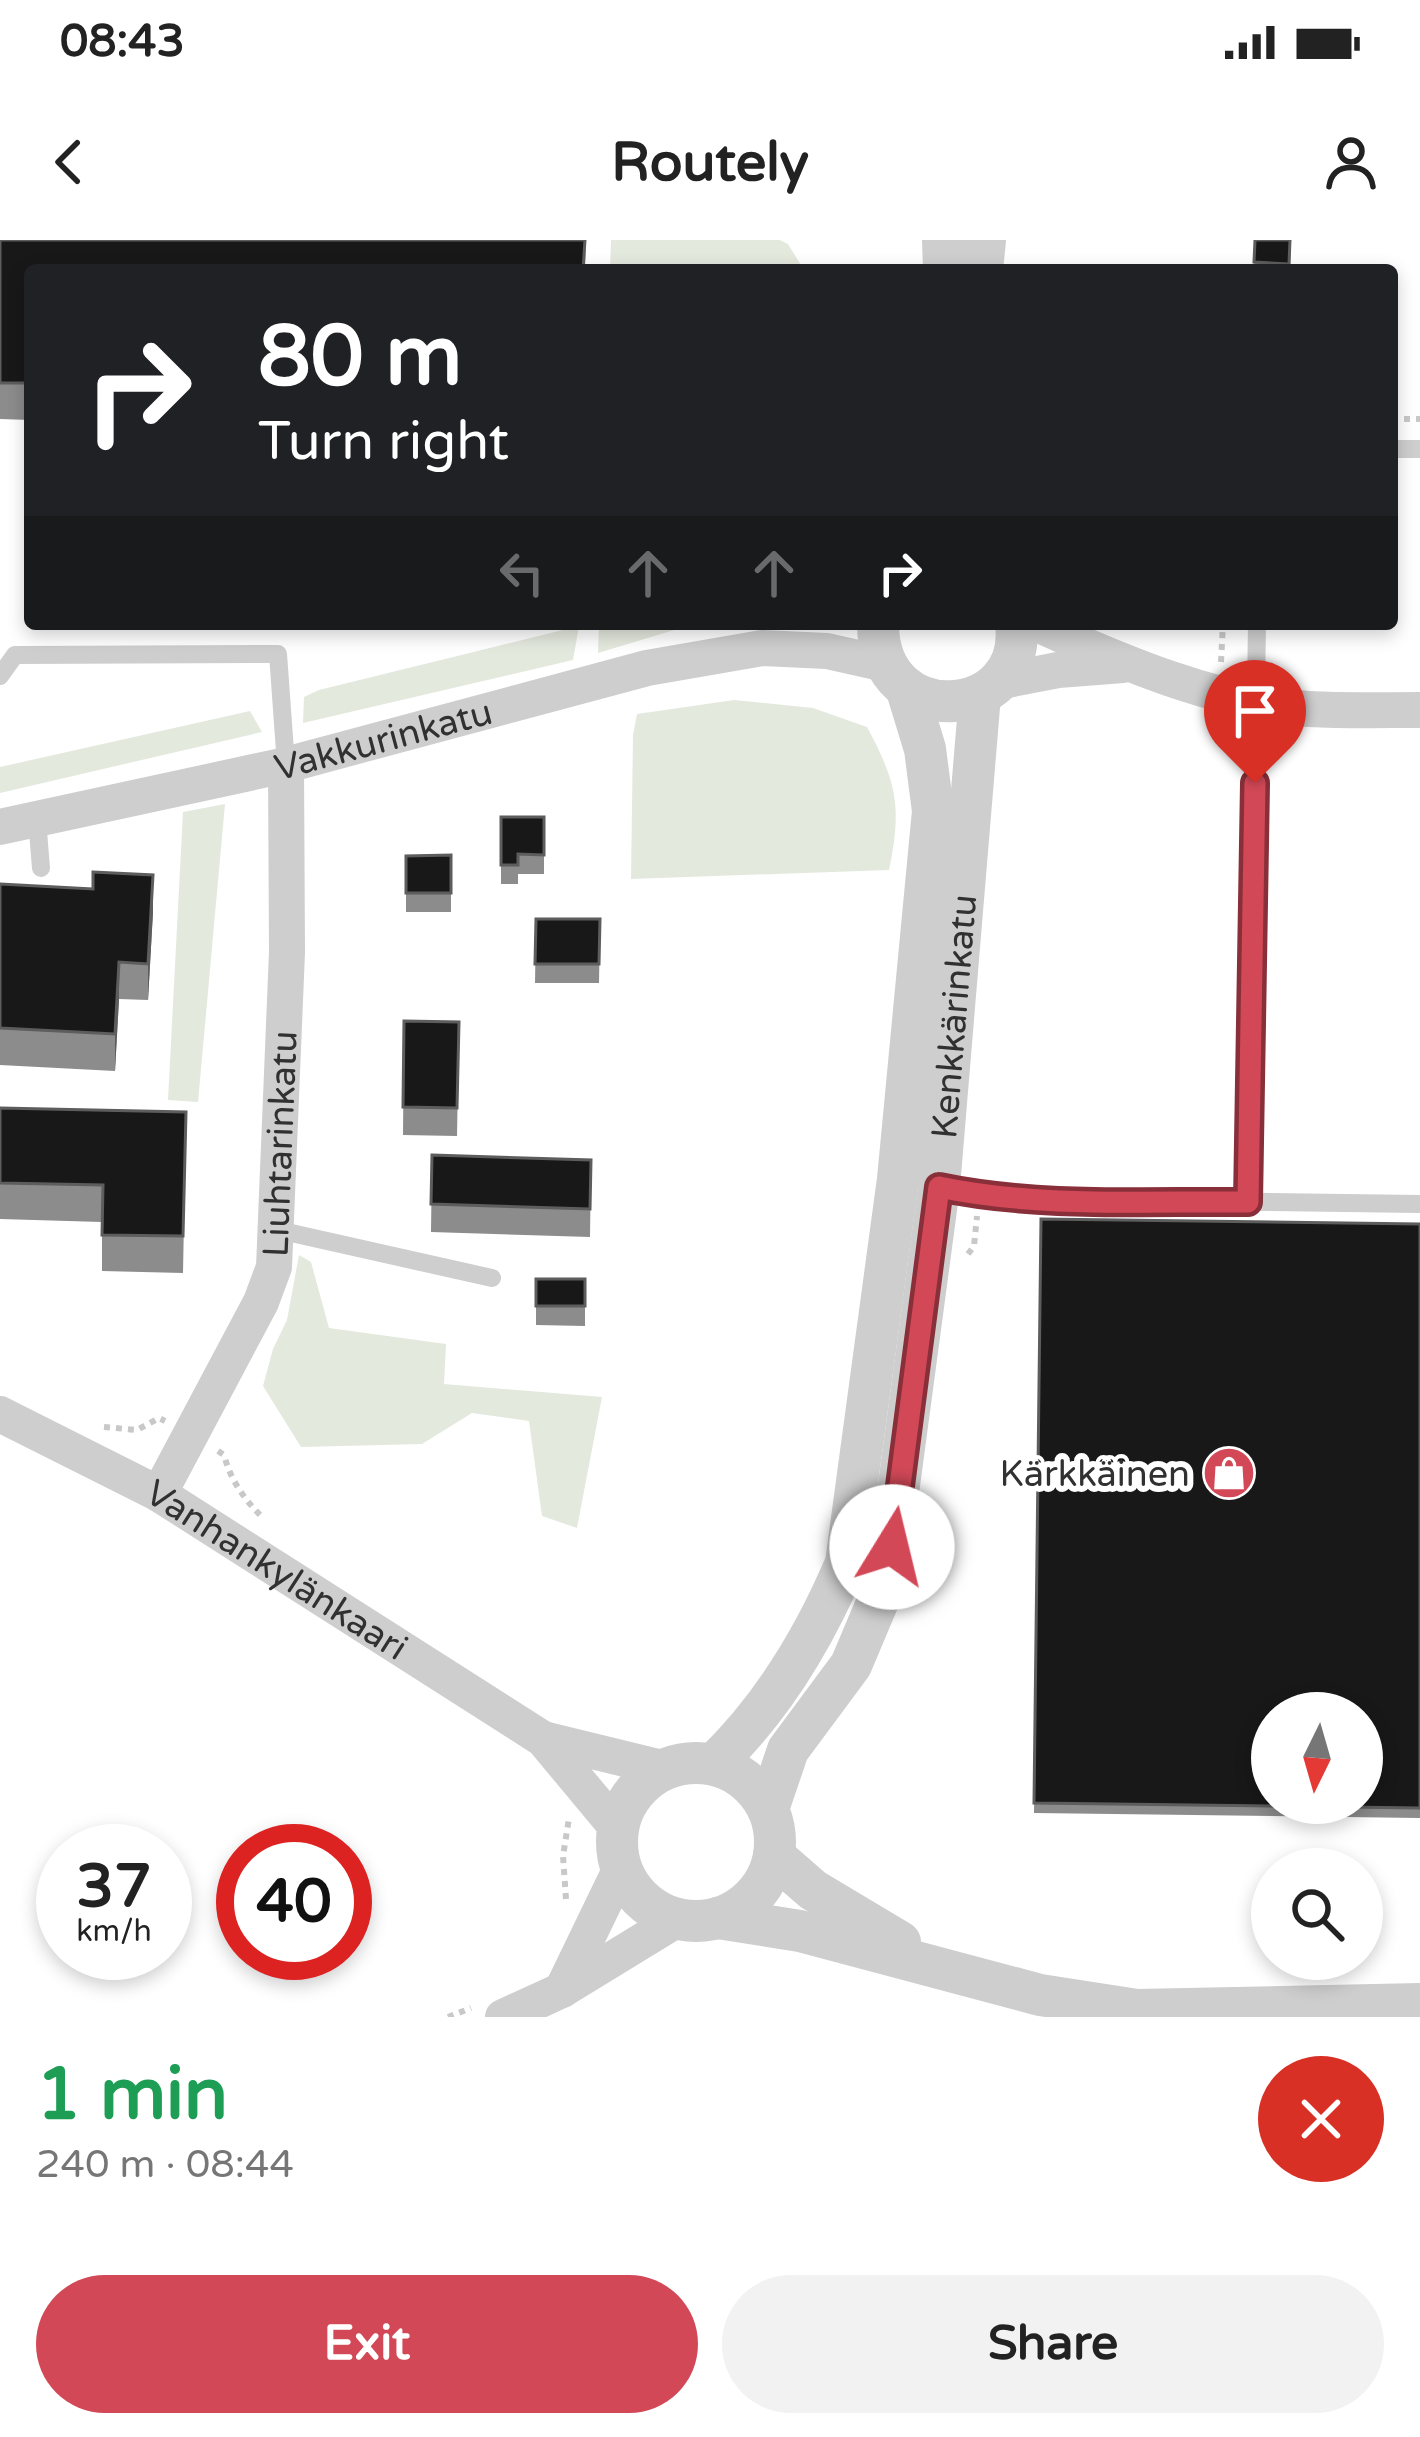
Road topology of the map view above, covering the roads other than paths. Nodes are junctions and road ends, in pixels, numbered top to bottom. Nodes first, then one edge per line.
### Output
1 (801, 630) edge
2 (1016, 630) edge
3 (1050, 630) edge
4 (1257, 630) edge
5 (762, 648) junction
6 (890, 660) edge
7 (1127, 665) junction
8 (0, 676) edge
9 (989, 688) junction
10 (1256, 700) junction
11 (1420, 710) edge
12 (286, 764) junction
13 (38, 819) junction
14 (0, 827) edge
15 (41, 868) dead end
16 (938, 1187) junction
17 (1248, 1202) junction
18 (1420, 1204) edge
19 (278, 1230) junction
20 (492, 1278) dead end
21 (0, 1414) edge
22 (159, 1494) junction
23 (543, 1739) junction
24 (714, 1764) junction
25 (666, 1769) junction
26 (769, 1809) junction
27 (620, 1848) junction
28 (774, 1856) junction
29 (698, 1918) junction
30 (938, 1965) junction
31 (562, 1990) junction
32 (1393, 2009) edge
33 (487, 2013) edge

1 - 5 street
2 - 9 street, Kenkkärinkatu
3 - 7 street
4 - 10 lane
5 - 6 street
5 - 12 street, Vakkurinkatu
6 - 9 street
6 - 16 street, Kenkkärinkatu
7 - 9 street
7 - 10 street
8 - 12 lane
9 - 16 street, Kenkkärinkatu
10 - 11 street
10 - 17 lane
12 - 13 street, Vakkurinkatu
12 - 19 street, Liuhtarinkatu
13 - 14 street, Vakkurinkatu
13 - 15 lane
16 - 17 lane
16 - 24 street, Kenkkärinkatu
16 - 26 street, Kenkkärinkatu
17 - 18 lane
19 - 20 lane
19 - 22 street, Liuhtarinkatu
21 - 22 street, Vanhankylänkaari
22 - 23 street, Vanhankylänkaari
23 - 25 street, Vanhankylänkaari
23 - 27 street, Vanhankylänkaari
24 - 25 street
24 - 26 street
25 - 27 street
26 - 28 street
27 - 29 street
27 - 31 street
28 - 29 street
28 - 30 street
29 - 30 street
29 - 31 street
30 - 32 street
31 - 33 street

